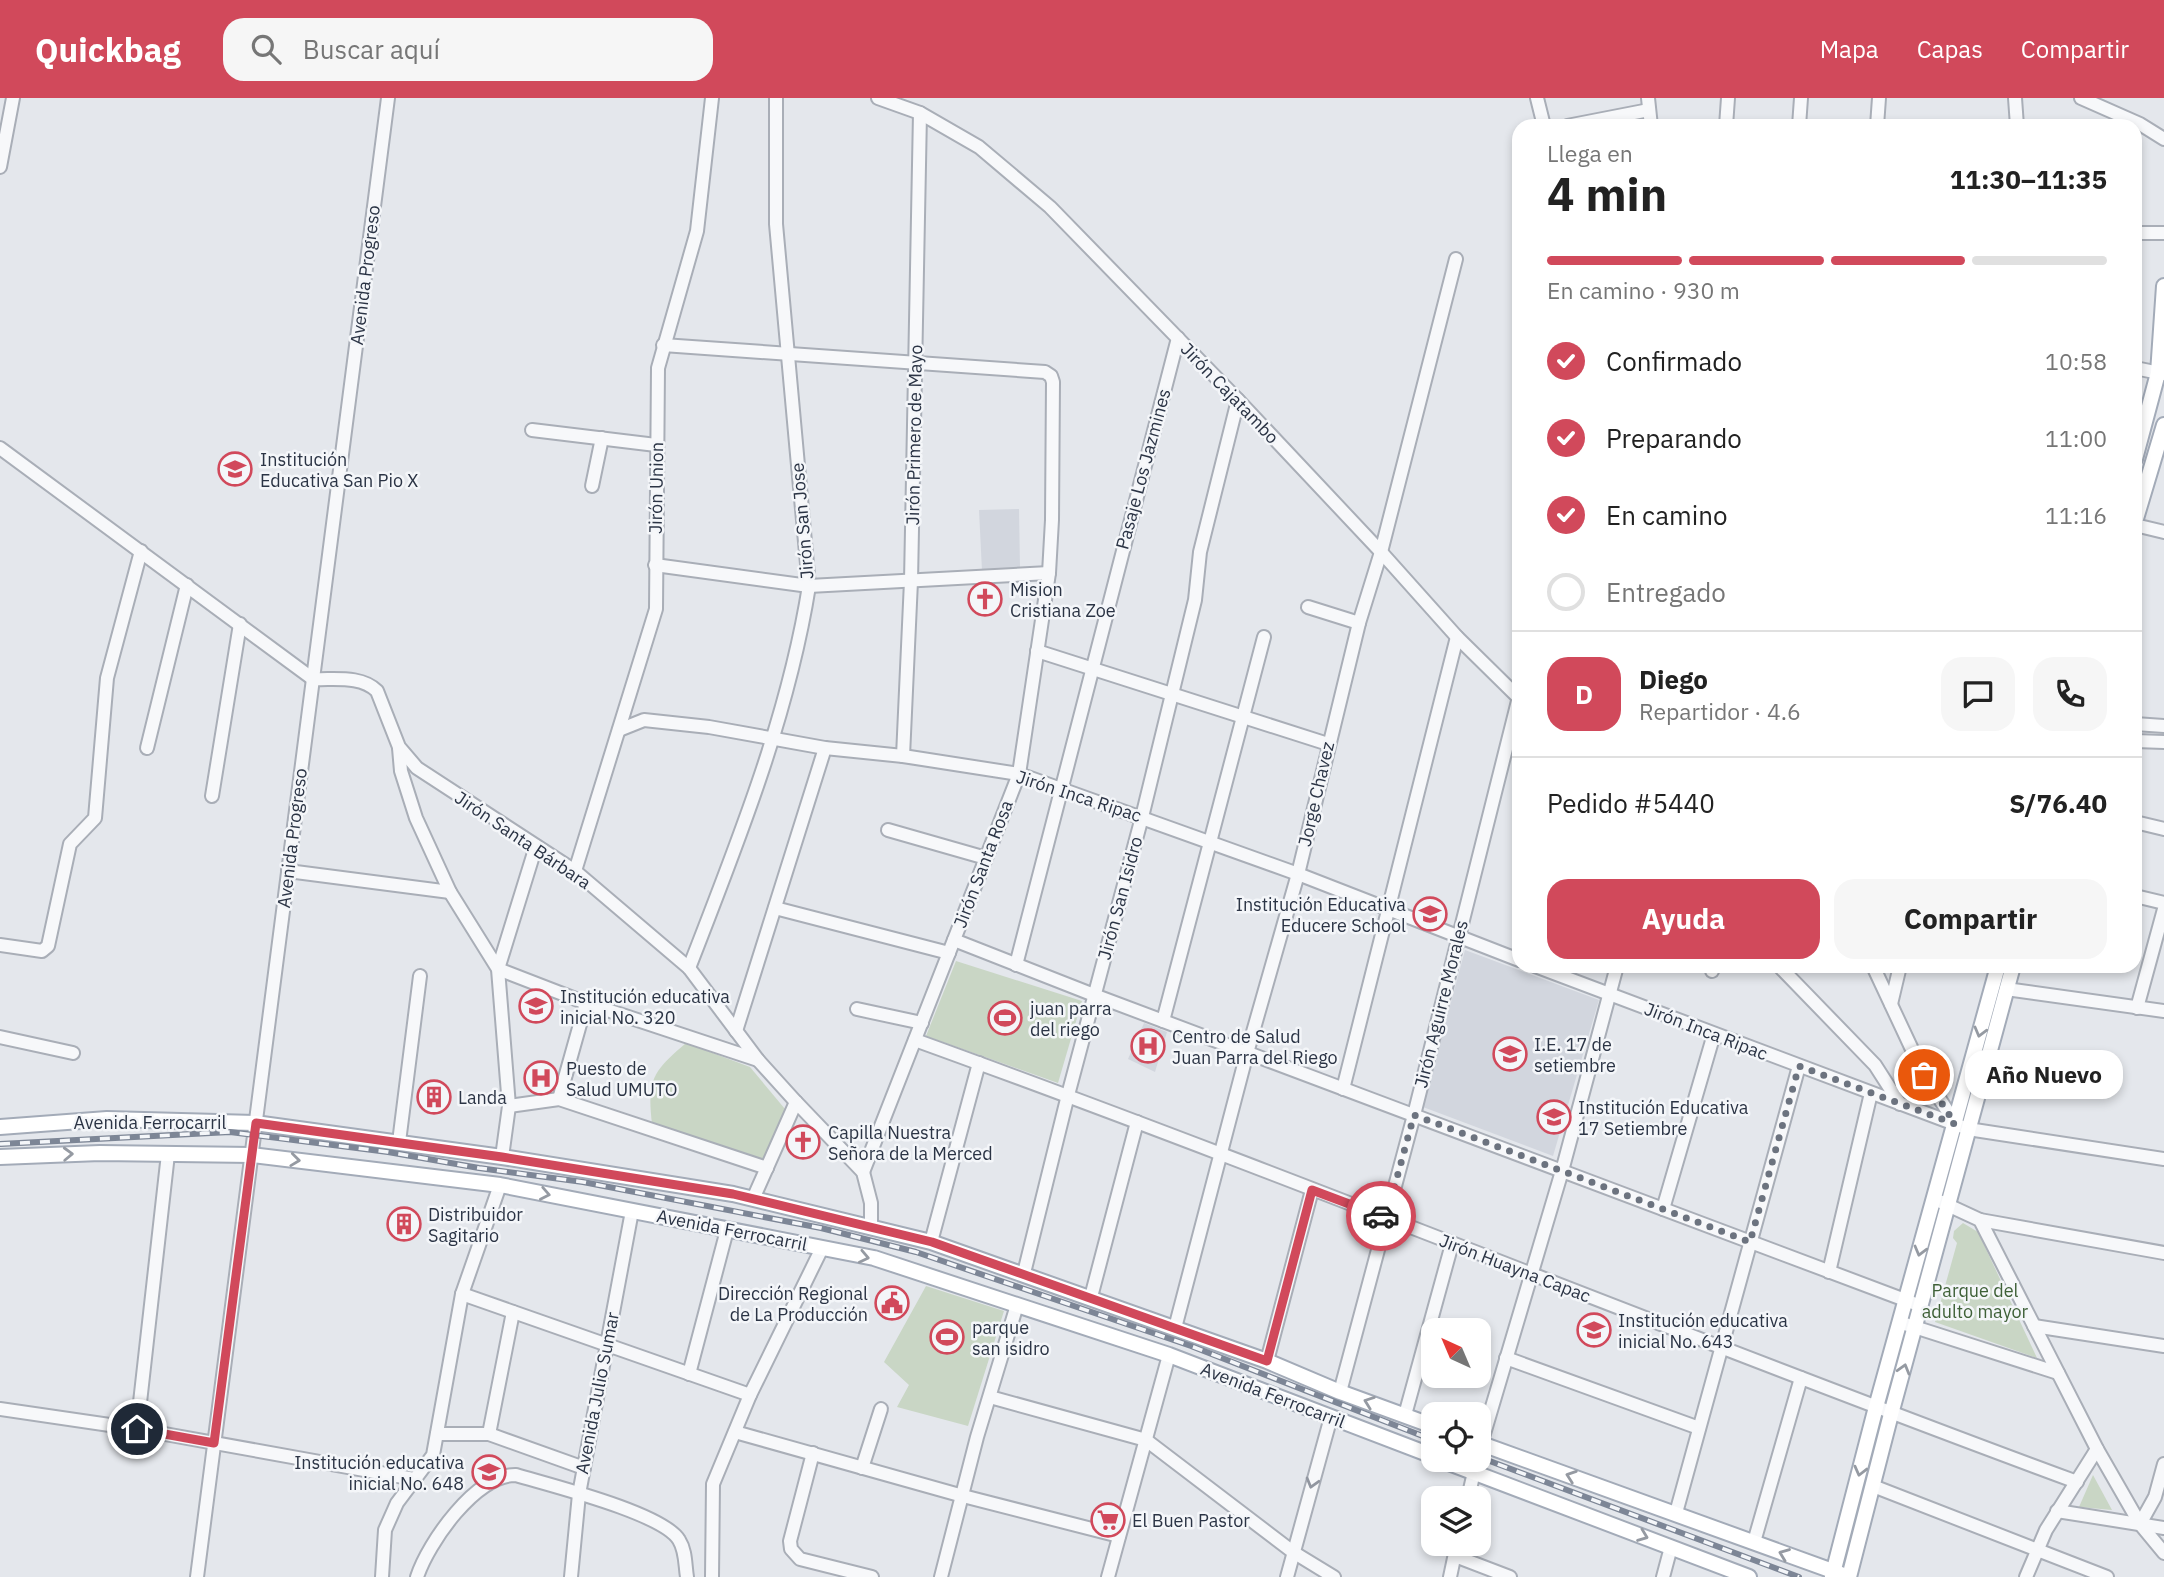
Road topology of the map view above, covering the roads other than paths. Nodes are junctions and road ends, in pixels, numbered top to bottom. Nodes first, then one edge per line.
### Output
1 (13, 98) edge
2 (388, 98) edge
3 (712, 98) edge
4 (776, 98) edge
5 (878, 98) edge
6 (1537, 98) edge
7 (1728, 98) edge
8 (1801, 98) edge
9 (1879, 98) edge
10 (2015, 98) edge
11 (2081, 98) edge
12 (1649, 104) edge
13 (920, 113) junction
14 (1542, 119) edge
15 (1593, 119) edge
16 (1726, 119) edge
17 (1800, 119) edge
18 (1878, 119) edge
19 (2016, 119) edge
20 (2129, 119) edge
21 (2142, 125) edge
22 (2164, 139) edge
23 (0, 167) edge
24 (2142, 233) edge
25 (2164, 233) edge
26 (1457, 259) dead end
27 (2164, 286) edge
28 (1178, 338) junction
29 (663, 345) junction
30 (786, 353) junction
31 (915, 364) junction
32 (2142, 369) edge
33 (2161, 373) edge
34 (1238, 400) junction
35 (2164, 425) edge
36 (531, 430) dead end
37 (2142, 436) edge
38 (602, 438) junction
39 (656, 445) junction
40 (2161, 446) edge
41 (0, 448) edge
42 (592, 485) dead end
43 (2142, 503) edge
44 (2142, 526) edge
45 (2164, 532) edge
46 (141, 551) junction
47 (1381, 552) junction
48 (654, 565) junction
49 (1049, 573) junction
50 (911, 581) junction
51 (187, 585) junction
52 (809, 586) junction
53 (1308, 607) dead end
54 (1359, 623) junction
55 (240, 624) junction
56 (1264, 637) dead end
57 (1457, 637) junction
58 (1037, 651) junction
59 (1093, 668) junction
60 (313, 679) junction
61 (1512, 691) edge
62 (1172, 693) junction
63 (1241, 716) junction
64 (2163, 723) edge
65 (2142, 724) edge
66 (1512, 725) edge
67 (619, 730) junction
68 (774, 739) junction
69 (2142, 741) edge
70 (2164, 742) edge
71 (1328, 744) junction
72 (400, 747) junction
73 (148, 748) dead end
74 (825, 748) junction
75 (903, 756) junction
76 (1018, 774) junction
77 (1062, 789) junction
78 (212, 796) dead end
79 (1142, 817) junction
80 (2142, 824) edge
81 (2164, 829) edge
82 (888, 830) dead end
83 (1209, 842) junction
84 (536, 846) junction
85 (986, 858) junction
86 (288, 871) junction
87 (575, 872) junction
88 (1298, 874) junction
89 (450, 892) junction
90 (2142, 897) edge
91 (2164, 903) edge
92 (775, 908) junction
93 (2164, 909) edge
94 (1388, 910) junction
95 (1458, 937) junction
96 (954, 940) junction
97 (0, 945) edge
98 (948, 953) junction
99 (1512, 957) edge
100 (1016, 965) junction
101 (689, 968) junction
102 (498, 969) junction
103 (1554, 973) edge
104 (1614, 973) edge
105 (1786, 973) edge
106 (1876, 973) edge
107 (1898, 973) edge
108 (1996, 973) edge
109 (2011, 973) edge
110 (420, 976) dead end
111 (2006, 989) junction
112 (1094, 995) junction
113 (1608, 995) junction
114 (586, 1003) junction
115 (1891, 1004) junction
116 (2137, 1007) junction
117 (857, 1009) dead end
118 (2164, 1011) edge
119 (1163, 1021) junction
120 (922, 1023) junction
121 (736, 1031) junction
122 (1714, 1034) junction
123 (0, 1037) edge
124 (915, 1040) junction
125 (73, 1053) dead end
126 (1247, 1053) junction
127 (758, 1060) junction
128 (979, 1063) junction
129 (1799, 1066) junction
130 (1343, 1089) junction
131 (1871, 1093) junction
132 (1068, 1095) junction
133 (559, 1099) junction
134 (796, 1102) junction
135 (1900, 1104) junction
136 (509, 1106) junction
137 (1414, 1115) junction
138 (1137, 1122) junction
139 (256, 1123) junction
140 (1962, 1126) junction
141 (0, 1127) edge
142 (399, 1142) junction
143 (168, 1154) junction
144 (1220, 1154) junction
145 (252, 1155) junction
146 (0, 1157) edge
147 (502, 1157) junction
148 (2164, 1159) edge
149 (767, 1168) junction
150 (1562, 1171) junction
151 (863, 1172) junction
152 (500, 1185) junction
153 (1312, 1190) junction
154 (753, 1199) junction
155 (1941, 1202) junction
156 (1663, 1209) junction
157 (632, 1211) junction
158 (1386, 1218) junction
159 (1980, 1220) junction
160 (871, 1227) junction
161 (727, 1230) junction
162 (932, 1242) junction
163 (1750, 1242) junction
164 (1452, 1244) junction
165 (822, 1248) junction
166 (2164, 1253) edge
167 (1829, 1272) junction
168 (1024, 1273) junction
169 (1531, 1274) junction
170 (462, 1294) junction
171 (1091, 1297) junction
172 (1907, 1301) junction
173 (1017, 1305) junction
174 (1921, 1306) junction
175 (513, 1312) junction
176 (1900, 1322) junction
177 (2034, 1326) junction
178 (1915, 1327) junction
179 (1175, 1328) junction
180 (607, 1345) junction
181 (2164, 1346) edge
182 (1721, 1348) junction
183 (1169, 1355) junction
184 (1506, 1358) junction
185 (1267, 1361) junction
186 (2058, 1373) junction
187 (689, 1374) junction
188 (1801, 1378) junction
189 (1340, 1392) junction
190 (750, 1395) junction
191 (990, 1397) junction
192 (1876, 1407) junction
193 (1491, 1408) edge
194 (0, 1409) edge
195 (881, 1409) dead end
196 (1891, 1414) junction
197 (1405, 1415) junction
198 (1331, 1417) junction
199 (1421, 1421) edge
200 (1699, 1428) junction
201 (137, 1429) junction
202 (735, 1432) junction
203 (437, 1434) junction
204 (489, 1434) junction
205 (1146, 1440) junction
206 (214, 1443) junction
207 (1491, 1448) edge
208 (2097, 1449) junction
209 (1421, 1451) edge
210 (813, 1453) junction
211 (2164, 1464) edge
212 (583, 1468) junction
213 (862, 1468) junction
214 (1474, 1472) joint
215 (414, 1479) junction
216 (2077, 1482) junction
217 (1471, 1486) edge
218 (1872, 1486) junction
219 (579, 1493) junction
220 (963, 1496) junction
221 (2057, 1511) junction
222 (1676, 1513) junction
223 (2140, 1524) junction
224 (2164, 1528) edge
225 (1119, 1536) junction
226 (1755, 1542) junction
227 (1671, 1547) junction
228 (2038, 1550) junction
229 (1293, 1552) junction
230 (2164, 1553) edge
231 (1455, 1556) edge
232 (1468, 1556) edge
233 (1833, 1574) edge
234 (197, 1577) edge
235 (382, 1577) edge
236 (417, 1577) edge
237 (571, 1577) edge
238 (687, 1577) edge
239 (712, 1577) edge
240 (872, 1577) edge
241 (941, 1577) edge
242 (1108, 1577) edge
243 (1287, 1577) edge
244 (1334, 1577) edge
245 (1450, 1577) edge
246 (1510, 1577) edge
247 (1663, 1577) edge
248 (1749, 1577) edge
249 (1849, 1577) edge
250 (2026, 1577) edge
251 (2107, 1577) edge

1 - 23 street
2 - 60 street, Avenida Progreso
3 - 29 street, Jirón Union
4 - 30 street, Jirón San Jose
5 - 13 street, Jirón Cajatambo
6 - 14 street
7 - 16 street
8 - 17 street
9 - 18 street
10 - 19 street
11 - 20 street
12 - 15 street
13 - 28 street, Jirón Cajatambo
13 - 31 street, Jirón Primero de Mayo
21 - 22 street
24 - 25 street
26 - 47 street, Jorge Chavez
27 - 33 main road
28 - 34 street, Jirón Cajatambo
28 - 59 street, Pasaje Los Jazmines
29 - 30 street
29 - 39 street, Jirón Union
30 - 31 street
30 - 52 street, Jirón San Jose
31 - 49 street, Jirón Santa Rosa
31 - 50 street, Jirón Primero de Mayo
32 - 33 street
33 - 37 main road
34 - 47 street, Jirón Cajatambo
34 - 62 street, Jirón San Isidro
35 - 40 main road
36 - 38 street
38 - 39 street
38 - 42 street
39 - 48 street, Jirón Union
40 - 43 main road
41 - 46 street
44 - 45 street
46 - 51 street
46 - 97 street
47 - 54 street, Jorge Chavez
47 - 57 street, Jirón Cajatambo
48 - 52 street
48 - 67 street, Jirón Union
49 - 50 street
49 - 58 street, Jirón Santa Rosa
50 - 52 street
50 - 75 street, Jirón Primero de Mayo
51 - 55 street
51 - 73 street
52 - 68 street, Jirón San Jose
53 - 54 street
54 - 71 street, Jorge Chavez
55 - 60 street
55 - 78 street
56 - 63 street
57 - 61 street, Jirón Cajatambo
57 - 94 street
58 - 59 street
58 - 76 street, Jirón Santa Rosa
59 - 62 street
59 - 77 street, Pasaje Los Jazmines
60 - 72 street, Jirón Santa Bárbara
60 - 86 street, Avenida Progreso
62 - 63 street
62 - 79 street, Jirón San Isidro
63 - 71 street
63 - 83 street
64 - 65 street
66 - 95 street, Jirón Aguirre Morales
67 - 68 street, Jirón Inca Ripac
67 - 87 street, Jirón Union
68 - 74 street, Jirón Inca Ripac
68 - 101 street, Jirón San Jose
69 - 70 street
71 - 88 street, Jorge Chavez
72 - 84 street, Jirón Santa Bárbara
72 - 89 street
74 - 75 street, Jirón Inca Ripac
74 - 92 street
75 - 76 street, Jirón Inca Ripac
76 - 77 street, Jirón Inca Ripac
76 - 85 street, Jirón Santa Rosa
77 - 79 street, Jirón Inca Ripac
77 - 100 street, Pasaje Los Jazmines
79 - 83 street, Jirón Inca Ripac
79 - 112 street, Jirón San Isidro
80 - 81 street
82 - 85 street
83 - 88 street, Jirón Inca Ripac
83 - 119 street
84 - 87 street, Jirón Santa Bárbara
84 - 102 street
85 - 96 street, Jirón Santa Rosa
86 - 89 street
86 - 139 street, Avenida Progreso
87 - 101 street, Jirón Santa Bárbara
88 - 94 street, Jirón Inca Ripac
88 - 126 street, Jorge Chavez
89 - 102 street
90 - 91 street
92 - 98 street
92 - 121 street
93 - 116 street
94 - 95 street, Jirón Inca Ripac
94 - 130 street
95 - 99 street, Jirón Inca Ripac
95 - 137 street, Jirón Aguirre Morales
96 - 98 street, Jirón Santa Rosa
96 - 100 street
98 - 120 street, Jirón Santa Rosa
100 - 112 street
101 - 121 street, Jirón Santa Bárbara
102 - 114 street
102 - 136 street
103 - 113 street, Jirón Inca Ripac
104 - 113 street
105 - 135 street
106 - 115 street
107 - 115 street
108 -> 140 main road
109 - 111 main road
110 - 142 street
111 - 116 street
111 - 140 main road
112 - 119 street
112 - 132 street, Jirón San Isidro
113 - 122 street, Jirón Inca Ripac
113 - 150 street
114 - 127 street
114 - 133 street
115 - 140 street
116 - 118 street
117 - 120 street
119 - 126 street
120 - 124 street, Jirón Santa Rosa
121 - 127 street, Jirón Santa Bárbara
122 - 129 street, Jirón Inca Ripac
122 - 156 street
123 - 125 street
124 - 128 street, Jirón Huayna Capac
124 - 151 street, Jirón Santa Rosa
126 - 130 street
126 - 144 street, Jorge Chavez
127 - 134 street, Jirón Santa Bárbara
128 - 132 street, Jirón Huayna Capac
128 - 162 street
129 - 131 street, Jirón Inca Ripac
129 - 163 street
130 - 137 street
131 - 135 street, Jirón Inca Ripac
131 - 167 street
132 - 138 street, Jirón Huayna Capac
132 - 168 street, Jirón San Isidro
133 - 136 street
133 - 149 street
134 - 149 street
134 - 151 street, Jirón Santa Bárbara
135 - 140 street, Jirón Inca Ripac
136 - 147 street
137 - 150 street
137 - 158 street, Jirón Aguirre Morales
138 - 144 street, Jirón Huayna Capac
138 - 171 street
139 - 141 main road, Avenida Ferrocarril
139 - 142 main road, Avenida Ferrocarril
139 - 145 street, Avenida Progreso
140 - 148 street, Jirón Inca Ripac
140 - 155 main road
142 - 147 main road, Avenida Ferrocarril
143 - 145 main road, Avenida Ferrocarril
146 -> 143 main road, Avenida Ferrocarril
143 - 201 street
144 - 153 street, Jirón Huayna Capac
144 - 179 street, Jorge Chavez
145 -> 152 main road, Avenida Ferrocarril
145 - 206 street, Avenida Progreso
147 - 154 main road, Avenida Ferrocarril
149 - 154 street
150 - 156 street
150 - 169 street
151 - 160 street
152 -> 157 main road, Avenida Ferrocarril
152 - 170 street
153 - 158 street, Jirón Huayna Capac
153 - 185 street
154 - 160 main road, Avenida Ferrocarril
155 - 159 street
155 -> 172 main road
155 - 174 main road
156 - 163 street
157 - 161 main road, Avenida Ferrocarril
157 - 180 street, Avenida Julio Sumar
158 - 164 street, Jirón Huayna Capac
158 - 189 street, Jirón Aguirre Morales
159 - 166 street
159 - 177 street
160 - 162 main road, Avenida Ferrocarril
161 - 165 main road, Avenida Ferrocarril
161 - 187 street
162 - 168 main road, Avenida Ferrocarril
163 - 167 street
163 - 182 street
164 - 169 street, Jirón Huayna Capac
164 - 197 street
165 -> 173 main road, Avenida Ferrocarril
165 - 190 street
167 - 172 street
168 - 171 main road, Avenida Ferrocarril
169 - 182 street, Jirón Huayna Capac
169 - 184 street
170 - 175 street
170 - 203 street
171 - 179 main road, Avenida Ferrocarril
172 - 174 street
172 - 176 main road
173 - 183 main road, Avenida Ferrocarril
173 - 191 street
174 - 178 main road
175 - 180 street
175 - 204 street
176 - 178 street
176 - 192 main road
177 - 181 street
177 - 186 street
178 - 186 street
196 -> 178 main road
179 - 185 main road, Avenida Ferrocarril
180 - 187 street
180 - 212 street, Avenida Julio Sumar
182 - 188 street, Jirón Huayna Capac
182 - 200 street
183 - 198 main road, Avenida Ferrocarril
183 - 205 street
184 - 193 street
184 - 200 street
185 - 189 main road, Avenida Ferrocarril
186 - 208 street
187 - 190 street
188 - 192 street, Jirón Huayna Capac
188 - 226 street
197 -> 189 main road, Avenida Ferrocarril
190 - 202 street
191 - 205 street
191 - 220 street
192 - 196 street, Jirón Huayna Capac
192 -> 233 main road
194 - 201 street
195 - 213 street
196 - 216 street, Jirón Huayna Capac
196 - 218 main road
197 - 199 main road, Avenida Ferrocarril
198 - 209 main road, Avenida Ferrocarril
198 -> 229 street
200 - 222 street
201 - 206 street
202 - 210 street
202 - 239 street
203 - 204 street
203 - 215 street
204 - 212 street
205 - 225 street
205 - 229 street
206 - 215 street
206 - 234 street, Avenida Progreso
222 -> 207 main road
208 - 216 street
208 - 223 street
210 - 213 street
210 - 240 street
211 - 223 street
212 - 219 street, Avenida Julio Sumar
213 - 220 street
214 - 217 street
214 -> 227 main road
215 - 235 street
216 - 221 street
218 - 228 street
218 - 249 main road
219 - 236 street
219 - 237 street, Avenida Julio Sumar
219 - 238 street
220 - 225 street
220 - 241 street
221 - 223 street
221 - 228 street
222 - 226 main road
223 - 224 street
223 - 230 street
225 - 242 street
233 -> 226 main road
227 - 247 street
227 - 248 main road
228 - 250 street
228 - 251 street
229 - 243 street
229 - 244 street
231 - 245 street
232 - 246 street
233 - 249 main road

